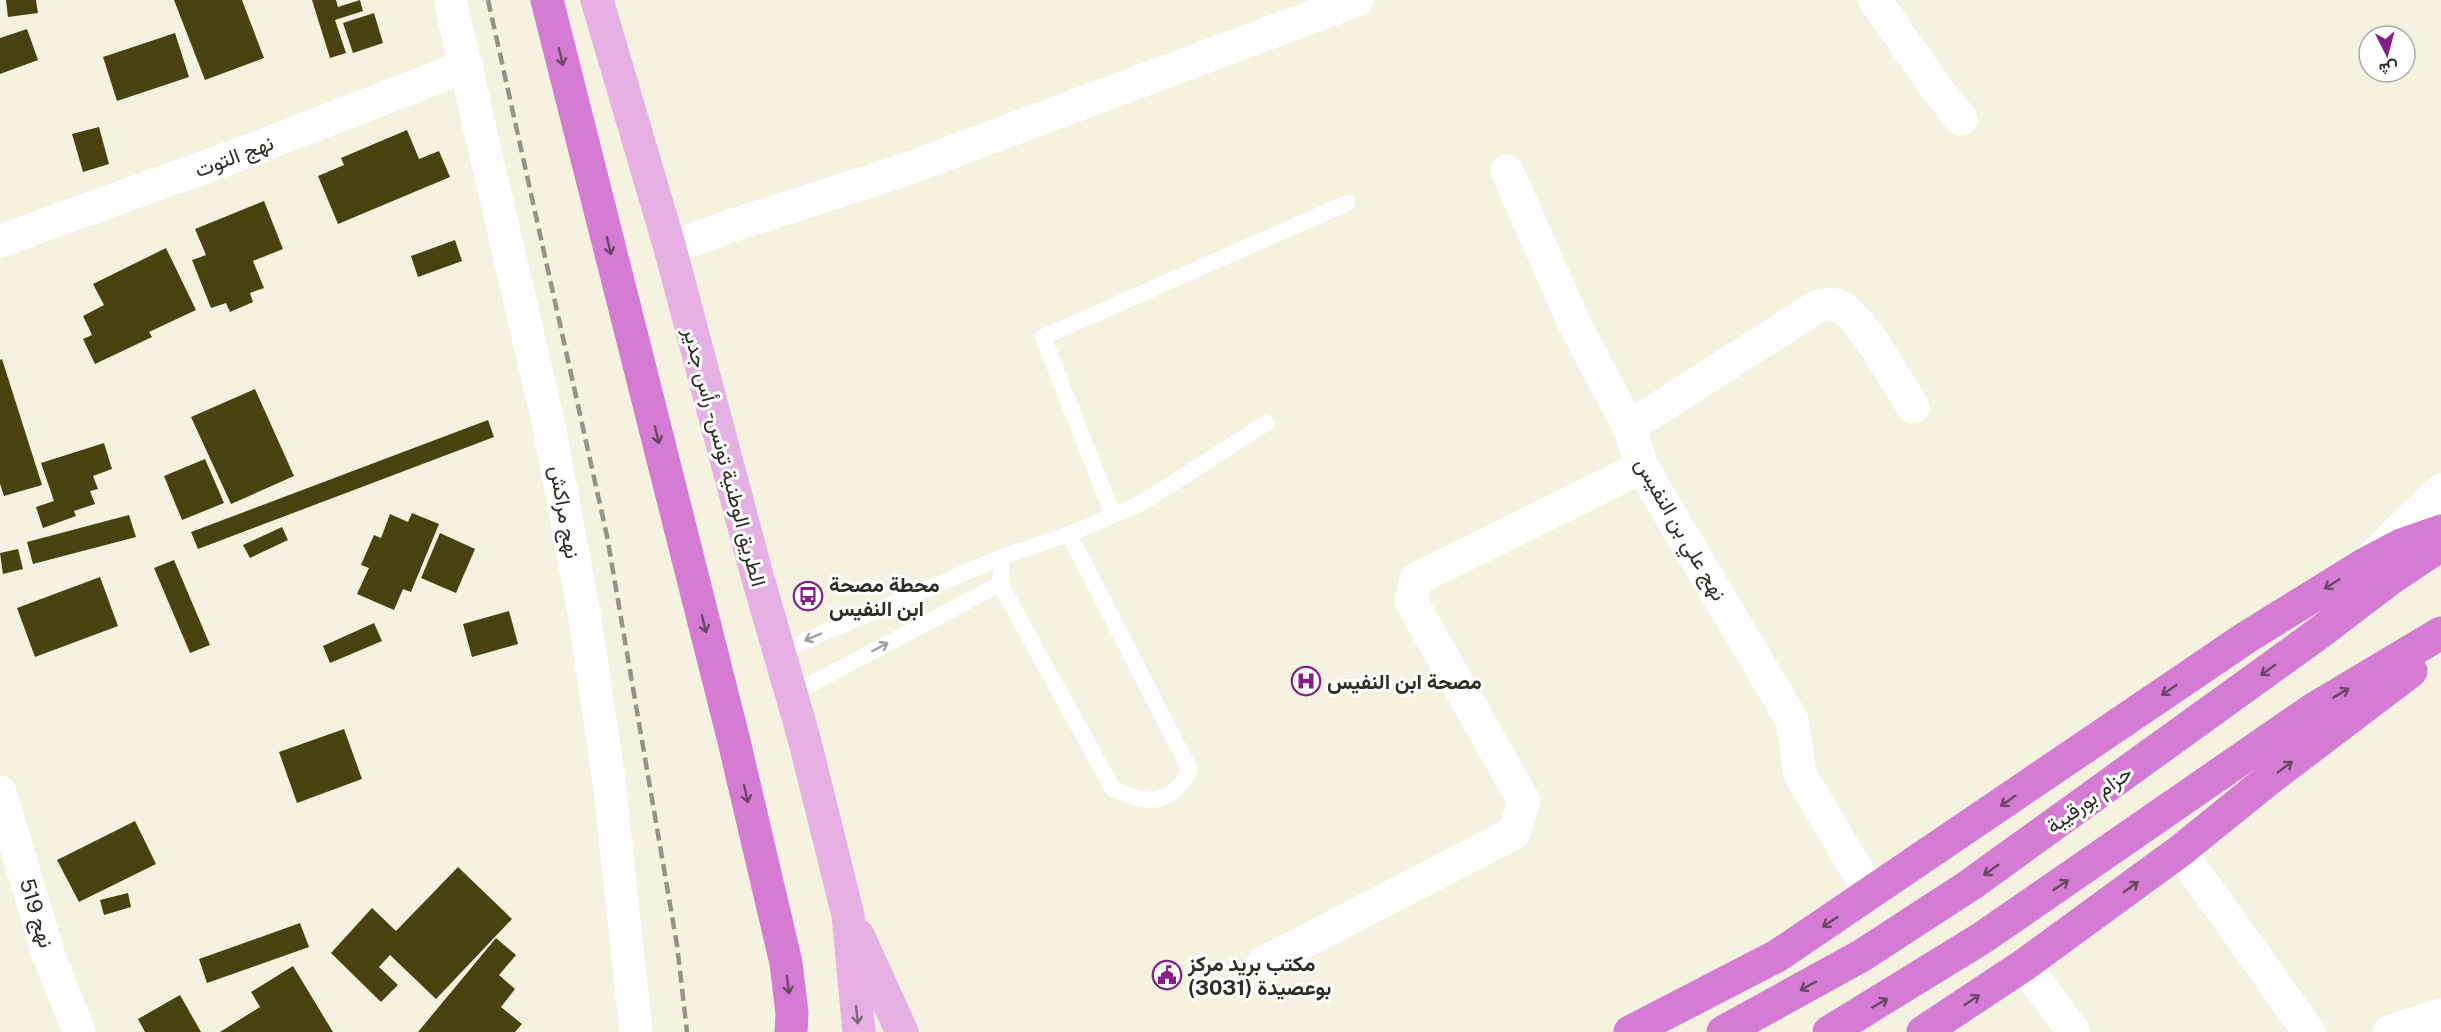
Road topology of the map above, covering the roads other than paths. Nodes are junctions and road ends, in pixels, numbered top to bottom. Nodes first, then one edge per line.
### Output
1 (450, 0) edge
2 (547, 0) edge
3 (597, 0) edge
4 (1357, 0) edge
5 (1875, 0) edge
6 (467, 66) junction
7 (1961, 119) dead end
8 (1507, 171) dead end
9 (1347, 204) dead end
10 (0, 241) edge
11 (670, 248) junction
12 (1913, 407) dead end
13 (1266, 423) dead end
14 (1629, 427) junction
15 (1642, 467) junction
16 (2441, 490) edge
17 (1113, 515) junction
18 (2441, 531) edge
19 (1069, 534) junction
20 (2441, 545) edge
21 (1002, 557) junction
22 (2365, 564) junction
23 (1000, 584) junction
24 (2441, 633) edge
25 (2441, 647) edge
26 (779, 652) junction
27 (792, 694) junction
28 (0, 792) edge
29 (2180, 852) junction
30 (1871, 894) junction
31 (848, 915) junction
32 (1263, 963) dead end
33 (2024, 965) junction
34 (2441, 1015) edge
35 (79, 1032) edge
36 (636, 1032) edge
37 (791, 1032) edge
38 (859, 1032) edge
39 (902, 1032) edge
40 (1630, 1032) edge
41 (1723, 1032) edge
42 (1829, 1032) edge
43 (1923, 1032) edge
44 (2074, 1032) edge
45 (2309, 1032) edge
46 (2389, 1032) edge

1 - 6 street, نهج مراكش
2 -> 37 highway
3 - 11 main road, الطريق الوطنية تونس - رأس جدير
4 - 11 street
5 - 7 street
6 - 10 street, نهج التوت
6 - 36 street, نهج مراكش
8 - 14 street, نهج علي بن النفيس
9 - 17 lane
11 - 26 main road, الطريق الوطنية تونس - رأس جدير
12 - 14 street
13 - 17 lane
14 - 15 street, نهج علي بن النفيس
15 - 30 street, نهج علي بن النفيس
15 - 32 street
16 - 22 street
17 - 19 lane
18 - 22 highway
19 - 21 lane
19 - 23 lane
20 -> 41 highway, حزام بورقيبة
21 - 23 lane
21 -> 26 lane
22 -> 30 highway
27 -> 23 lane
42 -> 24 highway
29 -> 25 highway
26 - 27 main road, الطريق الوطنية تونس - رأس جدير
27 - 31 main road, الطريق الوطنية تونس - رأس جدير
28 - 35 street, نهج 519
33 -> 29 highway
29 - 45 street
30 -> 40 highway
31 -> 38 main road, الطريق الوطنية تونس - رأس جدير
31 - 39 main road, الطريق الوطنية تونس - رأس جدير
43 -> 33 highway
33 - 44 street
34 - 46 street

